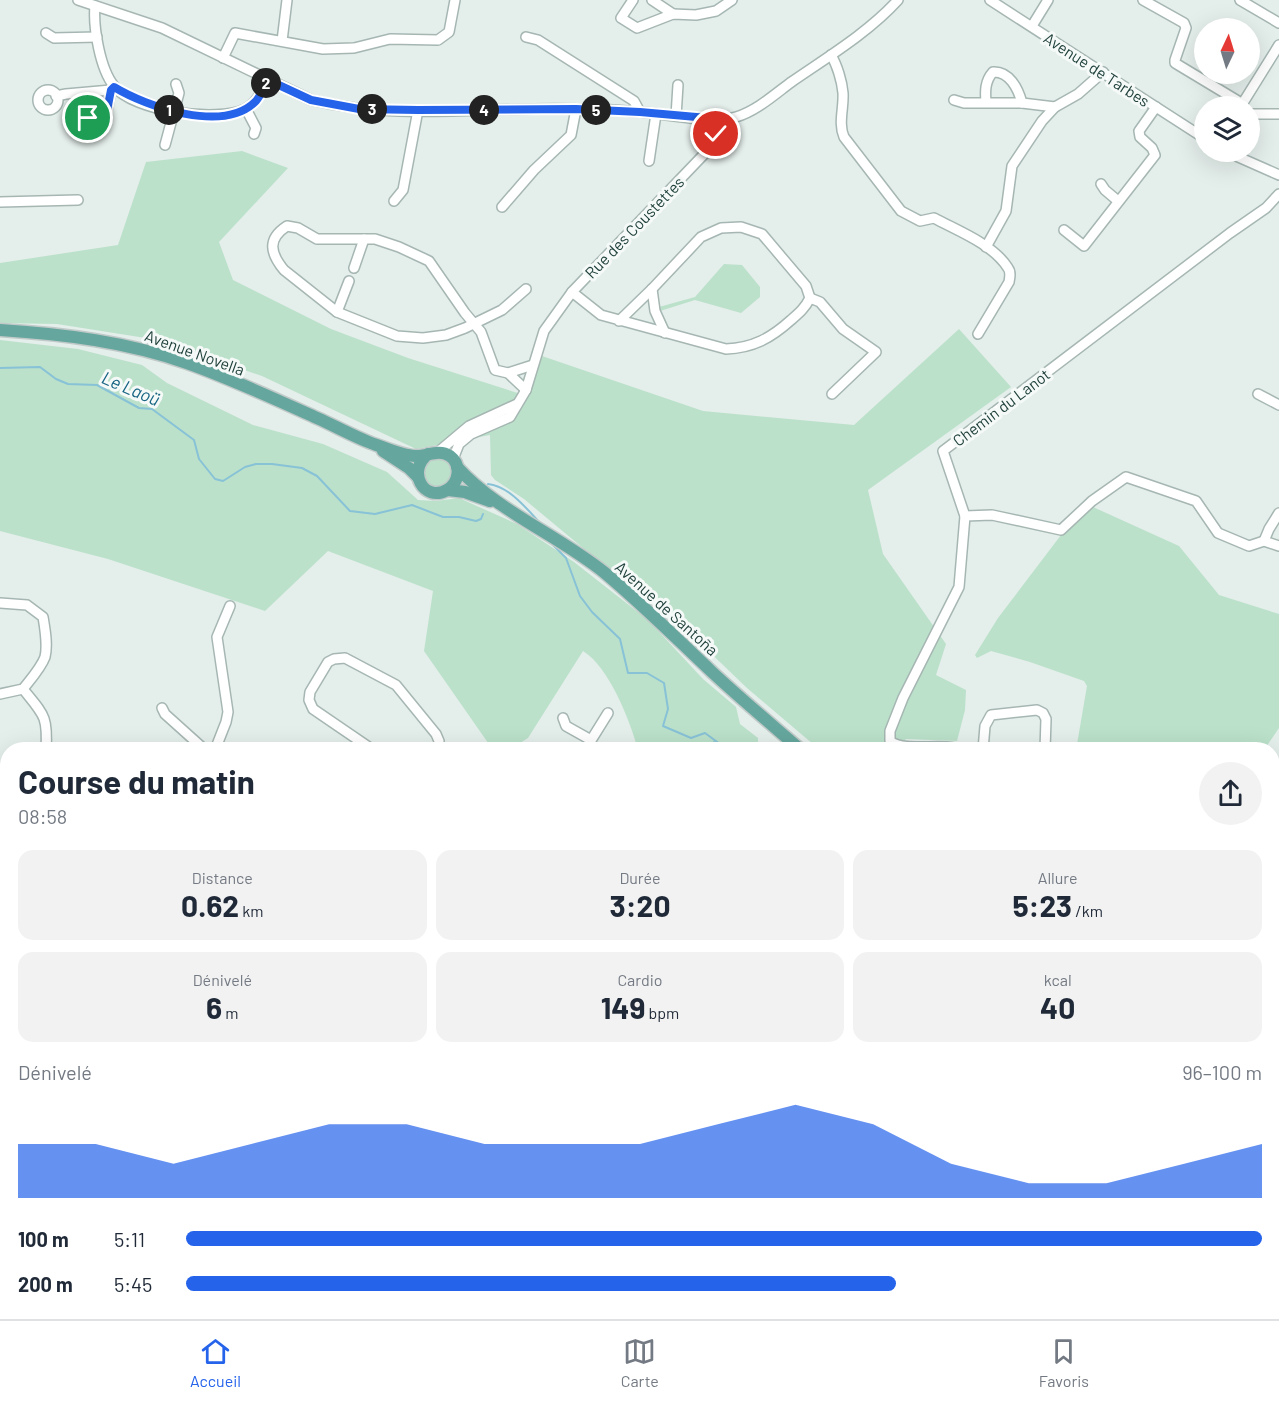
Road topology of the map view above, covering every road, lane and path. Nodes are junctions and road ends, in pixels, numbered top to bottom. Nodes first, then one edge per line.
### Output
1 (78, 0) edge
2 (287, 0) edge
3 (455, 0) edge
4 (633, 0) edge
5 (652, 0) edge
6 (732, 0) edge
7 (898, 0) edge
8 (990, 0) edge
9 (1048, 0) edge
10 (1161, 0) edge
11 (1240, 0) edge
12 (1146, 2) edge
13 (95, 6) junction
14 (673, 14) junction
15 (1279, 22) edge
16 (1032, 26) junction
17 (46, 33) dead end
18 (526, 37) dead end
19 (97, 38) junction
20 (282, 41) junction
21 (1279, 45) edge
22 (831, 55) junction
23 (223, 58) junction
24 (1103, 72) junction
25 (268, 80) junction
26 (176, 84) dead end
27 (678, 85) dead end
28 (113, 89) junction
29 (56, 96) dead end
30 (1228, 96) edge
31 (1248, 96) edge
32 (954, 100) dead end
33 (986, 102) junction
34 (1022, 103) junction
35 (1055, 107) junction
36 (1156, 107) junction
37 (246, 109) junction
38 (576, 109) junction
39 (418, 110) junction
40 (174, 112) junction
41 (640, 112) junction
42 (656, 114) junction
43 (1260, 114) edge
44 (1279, 114) edge
45 (676, 116) junction
46 (88, 118) dead end
47 (719, 119) junction
48 (1194, 132) edge
49 (254, 134) dead end
50 (165, 145) dead end
51 (649, 160) dead end
52 (1250, 162) edge
53 (1279, 175) edge
54 (1101, 184) dead end
55 (1279, 194) edge
56 (78, 200) dead end
57 (394, 201) dead end
58 (1118, 201) junction
59 (0, 202) edge
60 (502, 207) dead end
61 (1064, 230) dead end
62 (364, 239) junction
63 (986, 247) junction
64 (354, 268) dead end
65 (349, 280) dead end
66 (526, 289) dead end
67 (652, 289) junction
68 (572, 292) junction
69 (810, 298) junction
70 (337, 312) junction
71 (619, 321) junction
72 (474, 324) junction
73 (0, 330) edge
74 (665, 333) junction
75 (978, 334) dead end
76 (533, 365) junction
77 (508, 373) junction
78 (526, 390) junction
79 (832, 394) dead end
80 (1258, 394) dead end
81 (520, 403) junction
82 (1279, 405) edge
83 (369, 442) junction
84 (433, 453) junction
85 (455, 463) junction
86 (418, 477) junction
87 (448, 490) junction
88 (501, 504) junction
89 (1279, 513) edge
90 (965, 516) junction
91 (1264, 541) junction
92 (1279, 546) edge
93 (0, 603) edge
94 (230, 606) dead end
95 (23, 689) junction
96 (0, 694) edge
97 (162, 708) dead end
98 (608, 713) dead end
99 (563, 718) dead end
100 (591, 740) joint
101 (46, 742) edge
102 (196, 742) edge
103 (218, 742) edge
104 (361, 742) edge
105 (439, 742) edge
106 (792, 742) edge
107 (892, 742) edge
108 (984, 742) edge
109 (1045, 742) edge

1 - 13 street
2 - 20 street
3 - 20 street
4 - 14 street
5 - 14 street
6 - 14 street
7 - 22 street
8 - 16 street, Avenue de Tarbes
9 - 16 street
10 - 12 street
11 - 15 street
12 - 30 street
13 - 19 street
13 - 23 street
16 - 24 street, Avenue de Tarbes
17 - 19 street
18 - 41 street
19 - 28 street
20 - 23 street
21 - 31 street
22 - 47 street
22 - 63 street
23 - 25 street
24 - 35 street
24 - 36 street, Avenue de Tarbes
25 - 37 street
25 - 39 street
26 - 40 street
27 - 45 street
28 - 29 street
28 - 40 street
28 - 46 street
32 - 33 street
33 - 34 street
33 - 34 street
34 - 35 street
35 - 63 street
36 - 48 street, Avenue de Tarbes
36 - 58 street
37 - 40 street
37 - 49 street
38 - 39 street
38 - 41 street
38 - 60 street
39 - 57 street
40 - 50 street
41 - 42 street
42 - 45 street
42 - 51 street
43 - 44 street
45 - 47 street
47 - 68 street, Rue des Coustettes
52 - 53 street
54 - 58 street
55 - 90 street, Chemin du Lanot
56 - 59 street
58 - 61 street
62 - 64 street
62 - 70 street
62 - 72 street
63 - 75 street
65 - 70 street
66 - 72 street
67 - 69 street
67 - 71 street
67 - 74 street
68 - 71 street
68 - 76 street, Rue des Coustettes
69 - 74 street
69 - 79 street
70 - 72 street
71 - 74 street
72 - 77 street
73 - 83 main road, Avenue Novella
76 - 77 street
76 - 78 street, Rue des Coustettes
77 - 78 street
78 - 81 street, Rue des Coustettes
80 - 82 street
81 - 84 street
81 - 85 street, Rue des Coustettes
83 - 84 main road, Avenue Novella
83 - 86 main road, Avenue Novella
84 - 85 main road
84 - 86 main road
85 - 87 main road
85 - 88 main road, Avenue de Santoña
86 - 87 main road
87 - 88 main road, Avenue de Santoña
88 - 106 main road, Avenue de Santoña
89 - 91 street
90 - 91 street
90 - 107 street, Chemin du Lanot
91 - 92 street
93 - 95 street
94 - 103 street
95 - 96 street
95 - 101 street
97 - 102 street
98 - 100 street
99 - 100 street
104 - 105 street
108 - 109 street

